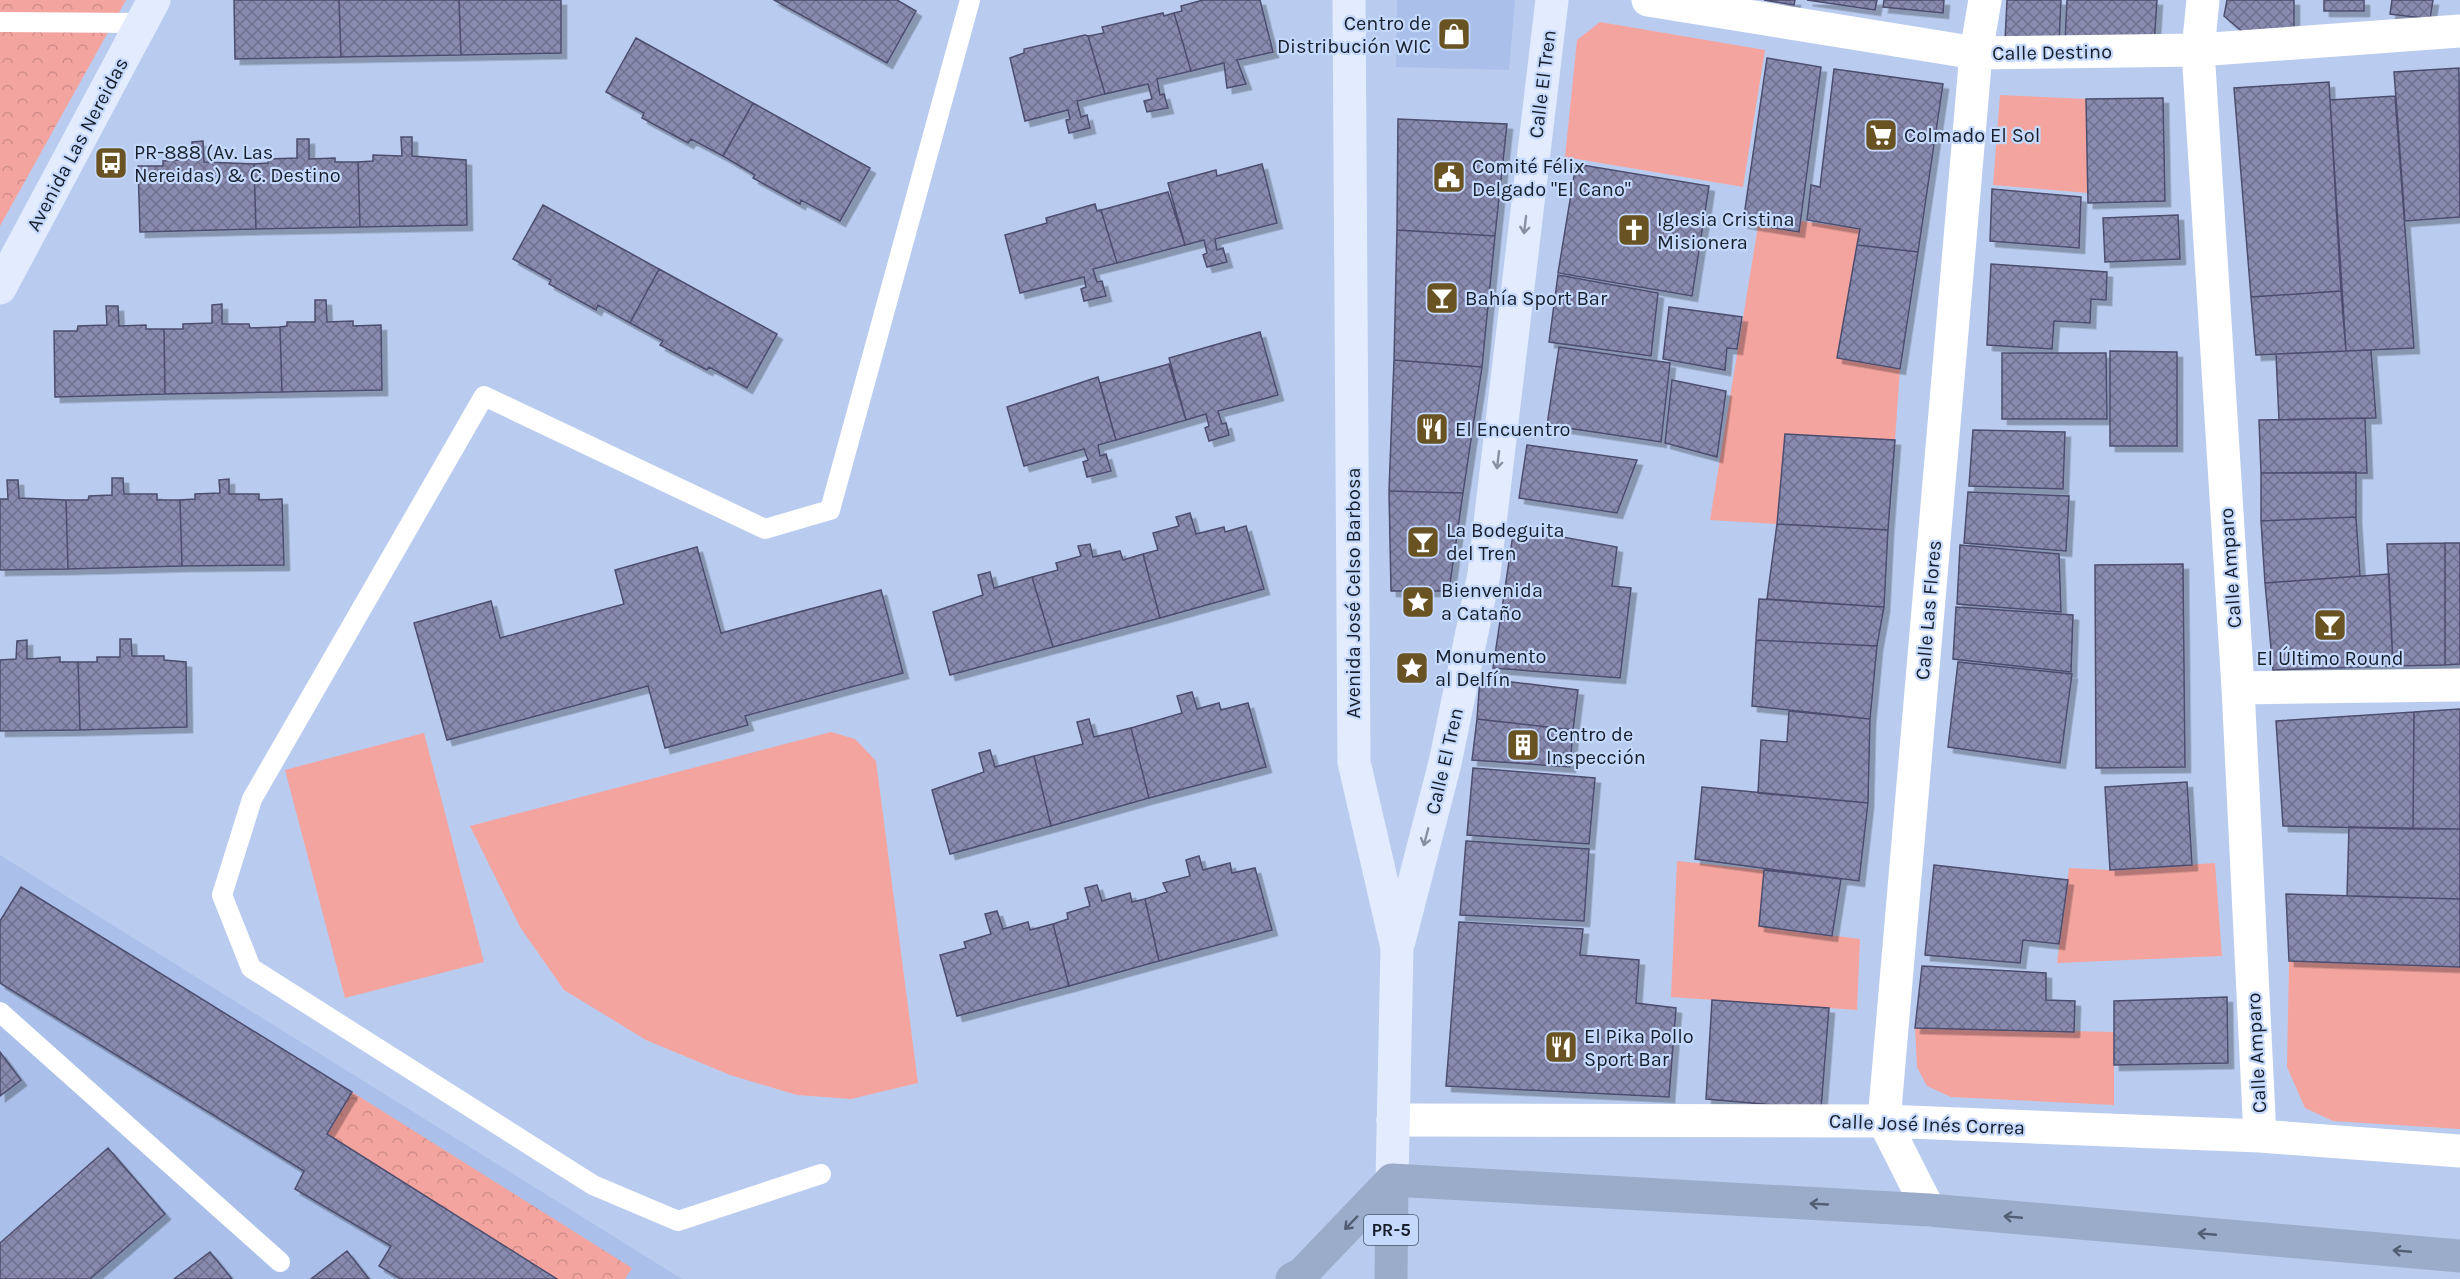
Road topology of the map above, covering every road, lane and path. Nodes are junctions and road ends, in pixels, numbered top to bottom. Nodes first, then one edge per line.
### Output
1 (970, 0) edge
2 (1349, 0) edge
3 (1552, 0) edge
4 (1648, 0) edge
5 (1985, 0) edge
6 (2203, 0) edge
7 (148, 11) edge
8 (0, 22) edge
9 (2460, 31) edge
10 (2198, 50) junction
11 (1976, 53) junction
12 (0, 288) edge
13 (2460, 685) edge
14 (2238, 688) junction
15 (1397, 948) junction
16 (0, 1012) edge
17 (1393, 1120) junction
18 (1884, 1121) junction
19 (2260, 1136) junction
20 (2460, 1151) edge
21 (821, 1174) dead end
22 (1392, 1180) junction
23 (1929, 1209) junction
24 (2460, 1256) edge
25 (280, 1262) dead end
26 (1292, 1279) edge
27 (1390, 1279) edge

1 - 21 lane
2 - 15 main road, Avenida José Celso Barbosa / PR-5
3 -> 15 main road, Calle El Tren
4 - 11 street, Calle Destino
5 - 11 street, Calle Las Flores
6 - 10 street, Calle Amparo
7 - 8 lane
7 - 12 main road, Avenida Las Nereidas
9 - 10 street, Calle Destino
10 - 11 street, Calle Destino
10 - 14 street, Calle Amparo
11 - 18 street, Calle Las Flores
13 - 14 street
14 - 19 street, Calle Amparo
15 - 17 main road, Avenida José Celso Barbosa / PR-5
16 - 25 lane
17 - 18 street, Calle José Inés Correa
17 - 22 main road, Avenida José Celso Barbosa / PR-5
18 - 19 street, Calle José Inés Correa
18 - 23 street
19 - 20 street, Calle José Inés Correa
23 -> 22 main road
22 -> 26 main road
22 - 27 main road, PR-5
24 -> 23 main road

